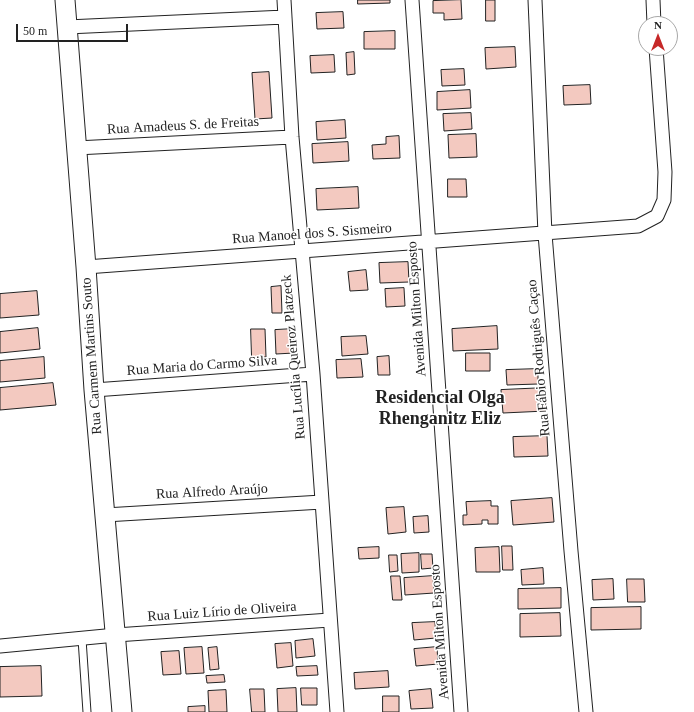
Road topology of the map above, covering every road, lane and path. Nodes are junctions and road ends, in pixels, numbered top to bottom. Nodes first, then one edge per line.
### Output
1 (65, 0) edge
2 (284, 0) edge
3 (412, 0) edge
4 (535, 0) edge
5 (653, 0) edge
6 (654, 16) edge
7 (285, 17) junction
8 (67, 27) junction
9 (657, 56) edge
10 (292, 137) junction
11 (76, 148) junction
12 (545, 234) junction
13 (428, 241) junction
14 (302, 250) junction
15 (86, 267) junction
16 (313, 374) junction
17 (94, 390) junction
18 (322, 502) junction
19 (105, 515) junction
20 (330, 620) junction
21 (116, 635) junction
22 (82, 639) junction
23 (0, 646) edge
24 (87, 712) edge
25 (122, 712) edge
26 (337, 712) edge
27 (461, 712) edge
28 (586, 712) edge

1 - 8 street, Rua Carmem Martins Souto
2 - 7 street, Rua Lucília Queiroz Platzeck
3 - 13 street, Avenida Milton Esposto
4 - 12 street, Rua Fábio Rodriguês Caçao
5 - 6 street
7 - 8 street
7 - 10 street, Rua Lucília Queiroz Platzeck
8 - 11 street, Rua Carmem Martins Souto
9 - 12 street, Rua Manoel dos S. Sismeiro
10 - 11 street, Rua Amadeus S. de Freitas
10 - 14 street, Rua Lucília Queiroz Platzeck
11 - 15 street, Rua Carmem Martins Souto
12 - 13 street, Rua Manoel dos S. Sismeiro
12 - 28 street, Rua Fábio Rodriguês Caçao
13 - 14 street, Rua Manoel dos S. Sismeiro
13 - 27 street, Avenida Milton Esposto
14 - 15 street, Rua Manoel dos S. Sismeiro
14 - 16 street, Rua Lucília Queiroz Platzeck
15 - 17 street, Rua Carmem Martins Souto
16 - 17 street, Rua Maria do Carmo Silva
16 - 18 street, Rua Lucília Queiroz Platzeck
17 - 19 street, Rua Carmem Martins Souto
18 - 19 street, Rua Alfredo Araújo
18 - 20 street, Rua Lucília Queiroz Platzeck
19 - 21 street, Rua Carmem Martins Souto
20 - 21 street, Rua Luiz Lírio de Oliveira
20 - 26 street, Rua Lucília Queiroz Platzeck
21 - 22 street, Rua Luiz Lírio de Oliveira
21 - 25 street, Rua Carmem Martins Souto
22 - 23 street, Rua Luiz Lírio de Oliveira
22 - 24 lane

